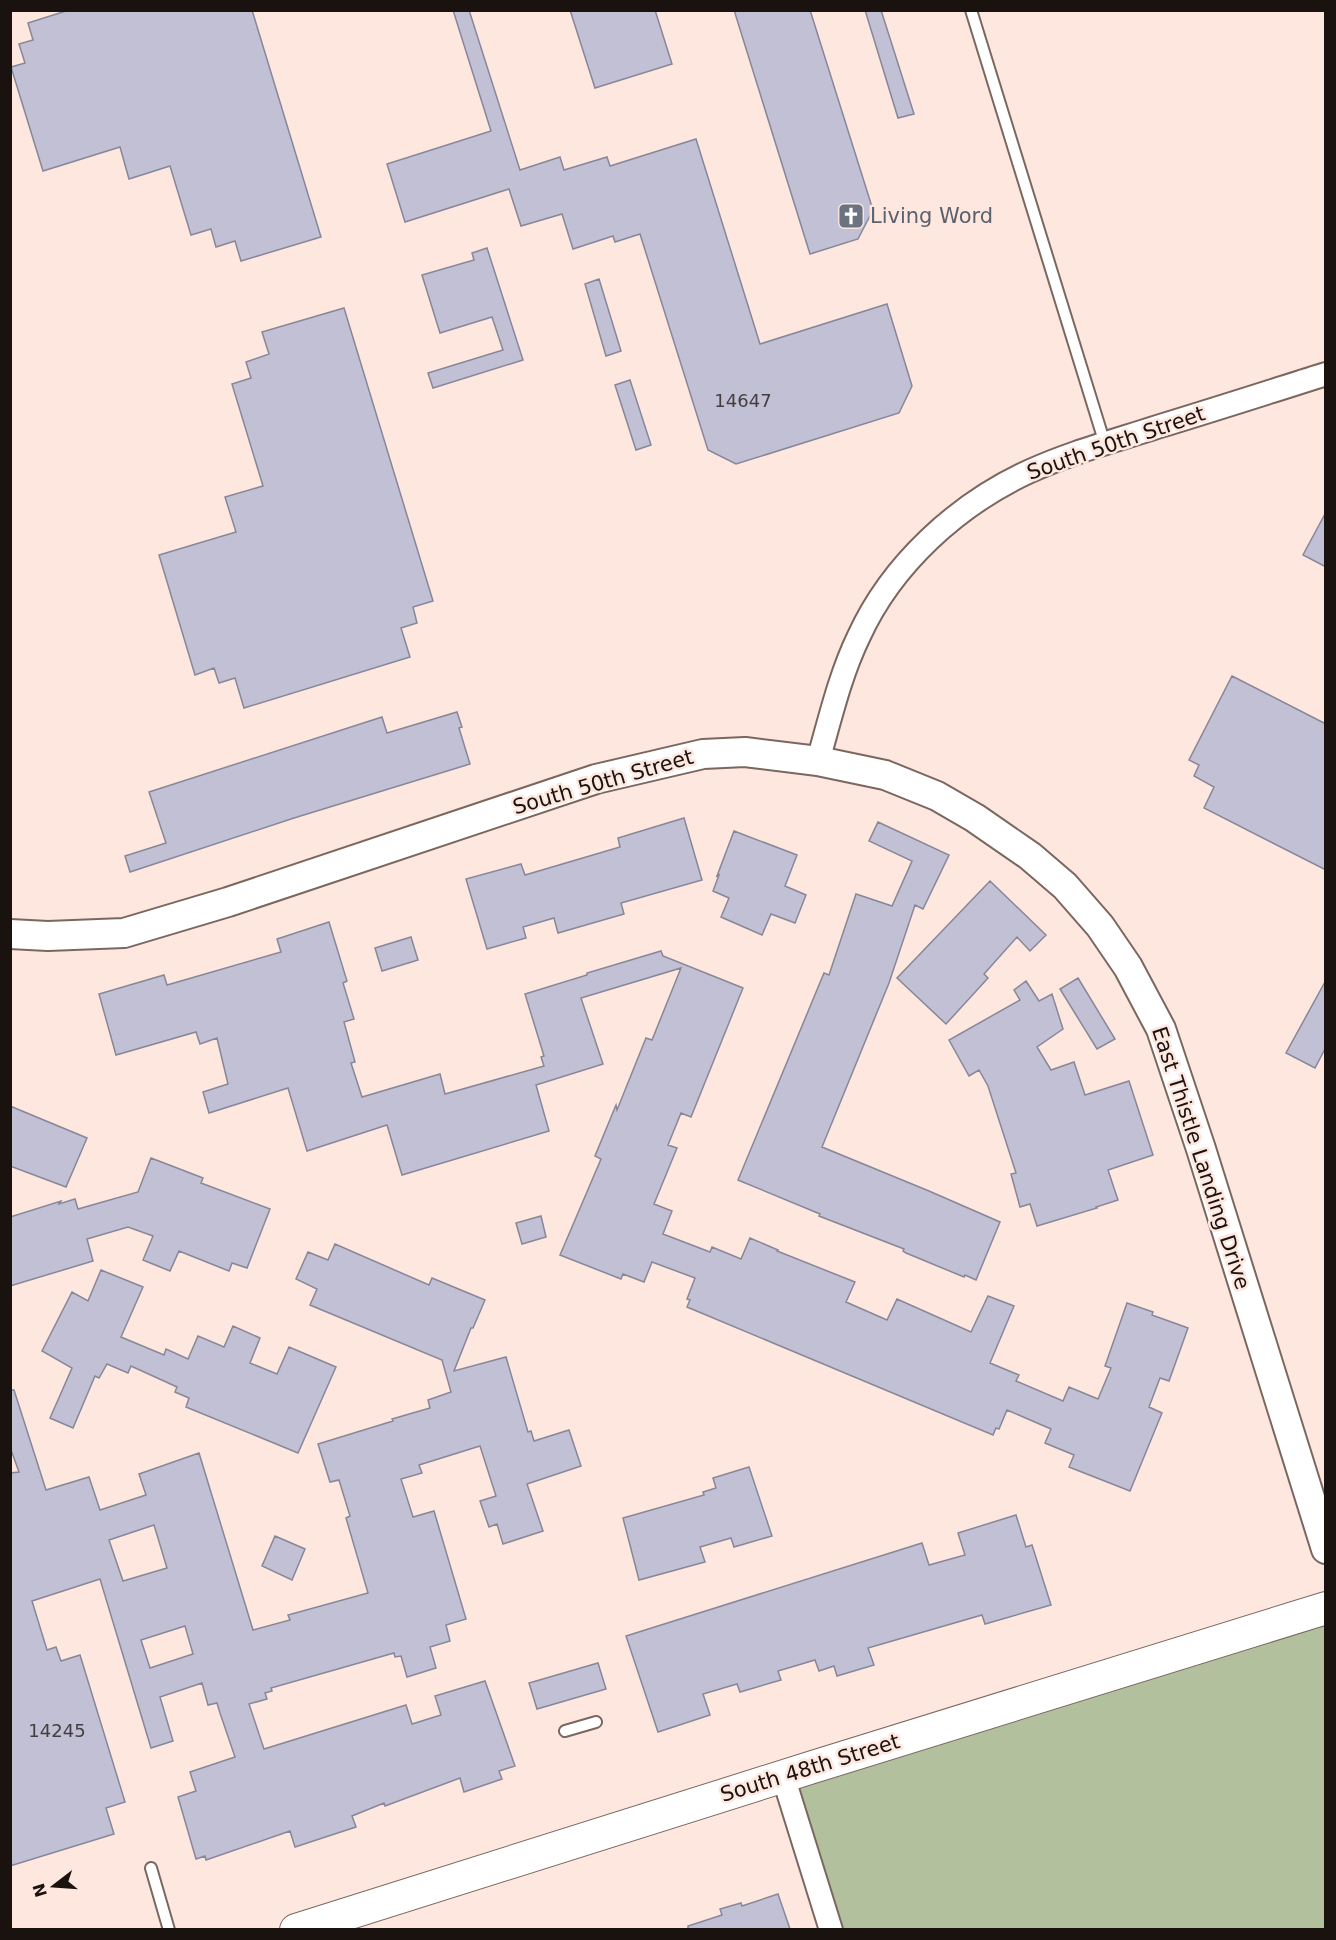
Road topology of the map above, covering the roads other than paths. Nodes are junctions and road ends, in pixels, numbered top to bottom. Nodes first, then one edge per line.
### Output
1 (971, 10) edge
2 (1326, 374) edge
3 (1105, 444) junction
4 (818, 761) junction
5 (10, 933) edge
6 (1326, 1549) edge
7 (1326, 1608) edge
8 (596, 1722) dead end
9 (565, 1731) dead end
10 (783, 1776) junction
11 (151, 1868) dead end
12 (169, 1929) edge
13 (296, 1929) edge
14 (831, 1929) edge

1 - 3 lane
2 - 3 street, South 50th Street
3 - 4 street, South 50th Street
4 - 5 street, South 50th Street
4 - 6 street, East Thistle Landing Drive
7 - 10 main road, South 48th Street
8 - 9 lane
10 - 13 main road, South 48th Street
10 - 14 street
11 - 12 lane

